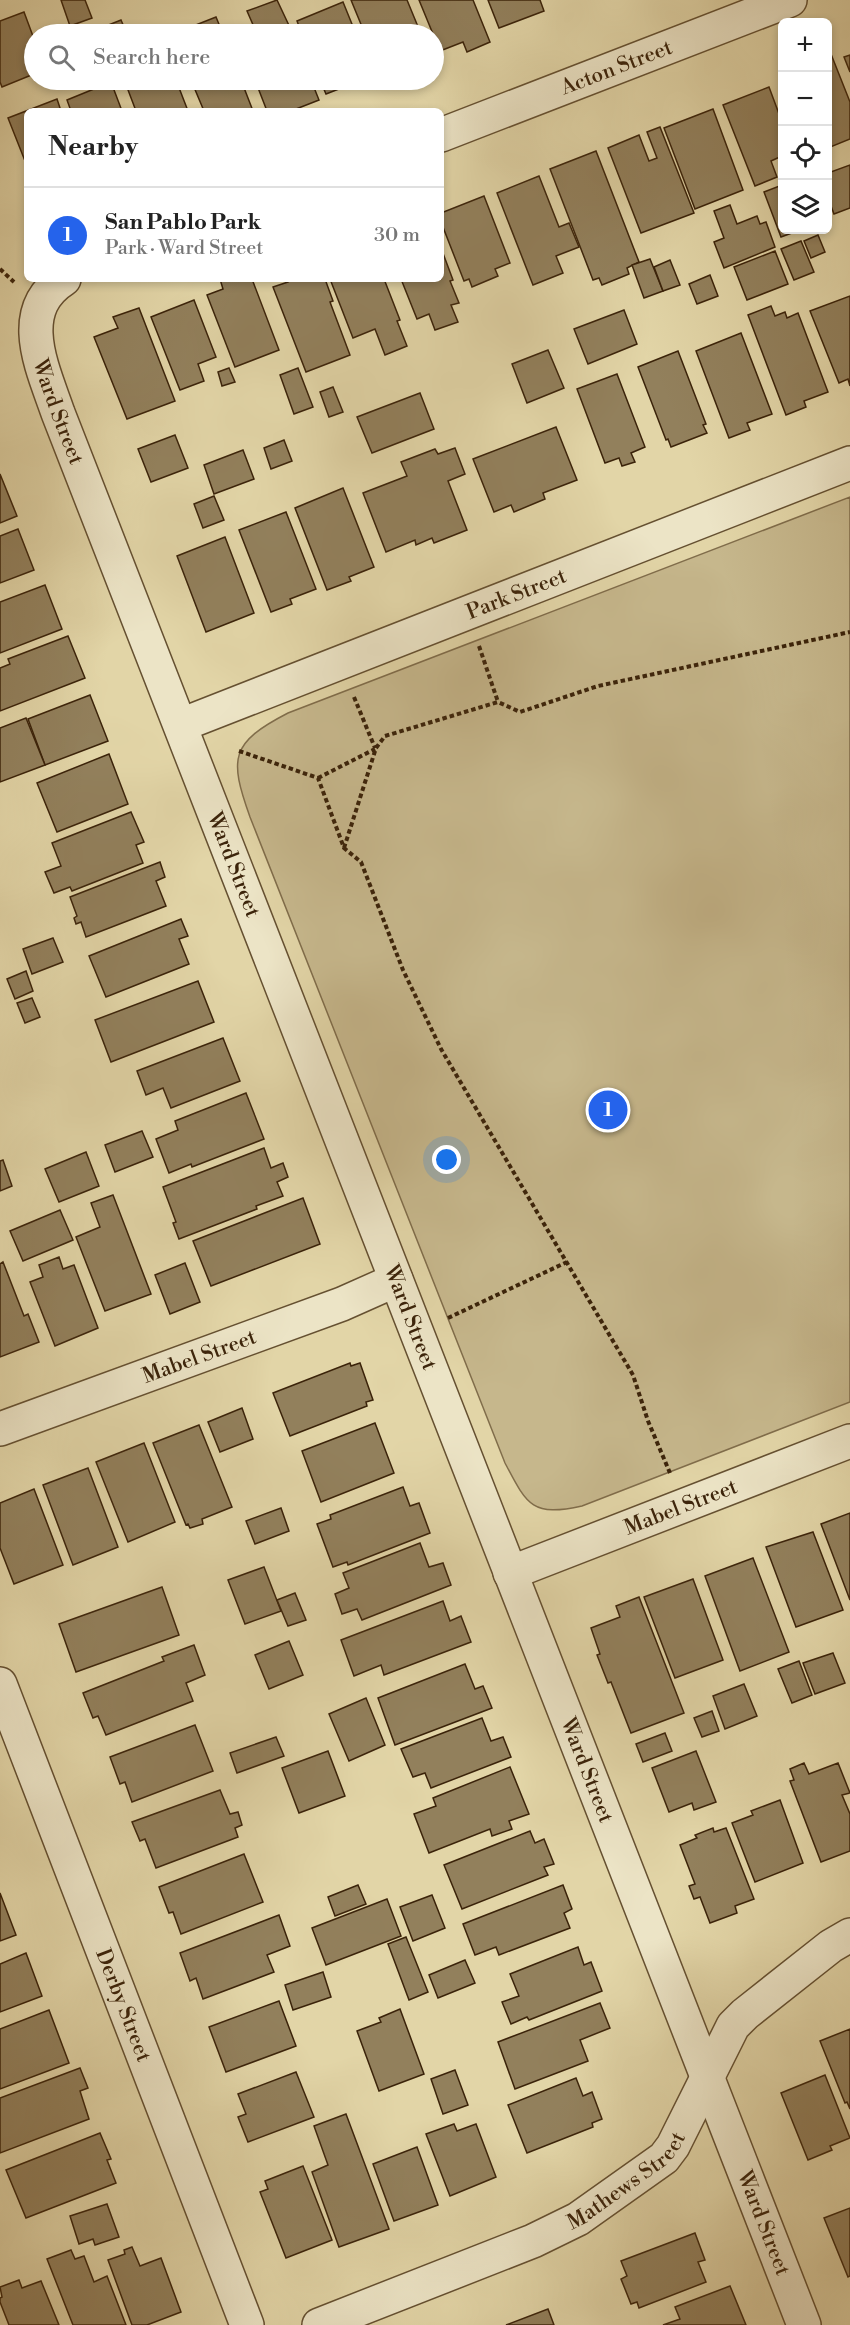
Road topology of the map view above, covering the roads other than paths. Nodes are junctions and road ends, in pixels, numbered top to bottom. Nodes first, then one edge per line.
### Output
1 (790, 0) edge
2 (444, 134) edge
3 (59, 282) edge
4 (850, 463) edge
5 (181, 725) junction
6 (396, 1280) junction
7 (0, 1429) edge
8 (850, 1441) edge
9 (510, 1573) junction
10 (0, 1684) edge
11 (850, 1935) edge
12 (707, 2078) junction
13 (247, 2325) edge
14 (319, 2325) edge
15 (804, 2325) edge

1 - 2 street, Acton Street
3 - 5 street, Ward Street
4 - 5 street, Park Street
5 - 6 street, Ward Street
6 - 7 street, Mabel Street
6 - 9 street, Ward Street
8 - 9 street, Mabel Street
9 - 12 street, Ward Street
10 - 13 street, Derby Street
11 - 12 street, Mathews Street
12 - 14 street, Mathews Street
12 - 15 street, Ward Street

